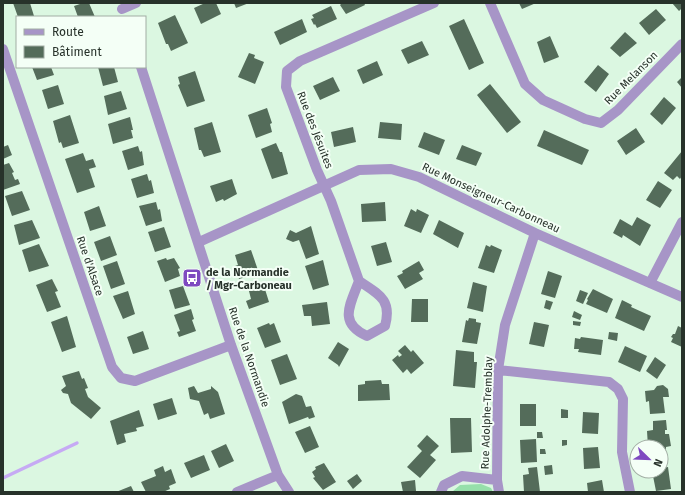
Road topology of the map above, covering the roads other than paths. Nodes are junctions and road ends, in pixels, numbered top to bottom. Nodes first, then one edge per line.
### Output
1 (136, 3) edge
2 (434, 3) edge
3 (490, 3) edge
4 (122, 10) edge
5 (682, 44) edge
6 (3, 49) edge
7 (141, 68) edge
8 (325, 186) junction
9 (682, 222) edge
10 (535, 233) junction
11 (199, 242) junction
12 (359, 281) junction
13 (650, 283) junction
14 (682, 297) edge
15 (231, 345) junction
16 (498, 370) junction
17 (278, 475) junction
18 (497, 480) junction
19 (237, 492) edge
20 (289, 492) edge
21 (442, 492) edge
22 (499, 492) edge
23 (630, 492) edge

1 - 4 street
2 - 8 street, Rue des Jésuites
3 - 5 street, Rue Melanson
6 - 15 street, Rue d'Alsace
7 - 11 street, Rue de la Normandie
8 - 10 street, Rue Monseigneur-Carbonneau
8 - 11 street, Rue Monseigneur-Carbonneau
8 - 12 street, Rue des Jésuites
9 - 13 street
10 - 13 street, Rue Monseigneur-Carbonneau
10 - 16 street, Rue Adolphe-Tremblay
11 - 15 street, Rue de la Normandie
12 - 12 street
13 - 14 street, Rue Monseigneur-Carbonneau
15 - 17 street, Rue de la Normandie
16 - 18 street, Rue Adolphe-Tremblay
16 - 23 street
17 - 19 street
17 - 20 street, Rue de la Normandie
18 - 21 street, Rue Adolphe-Tremblay
18 - 22 street, Rue Adolphe-Tremblay

